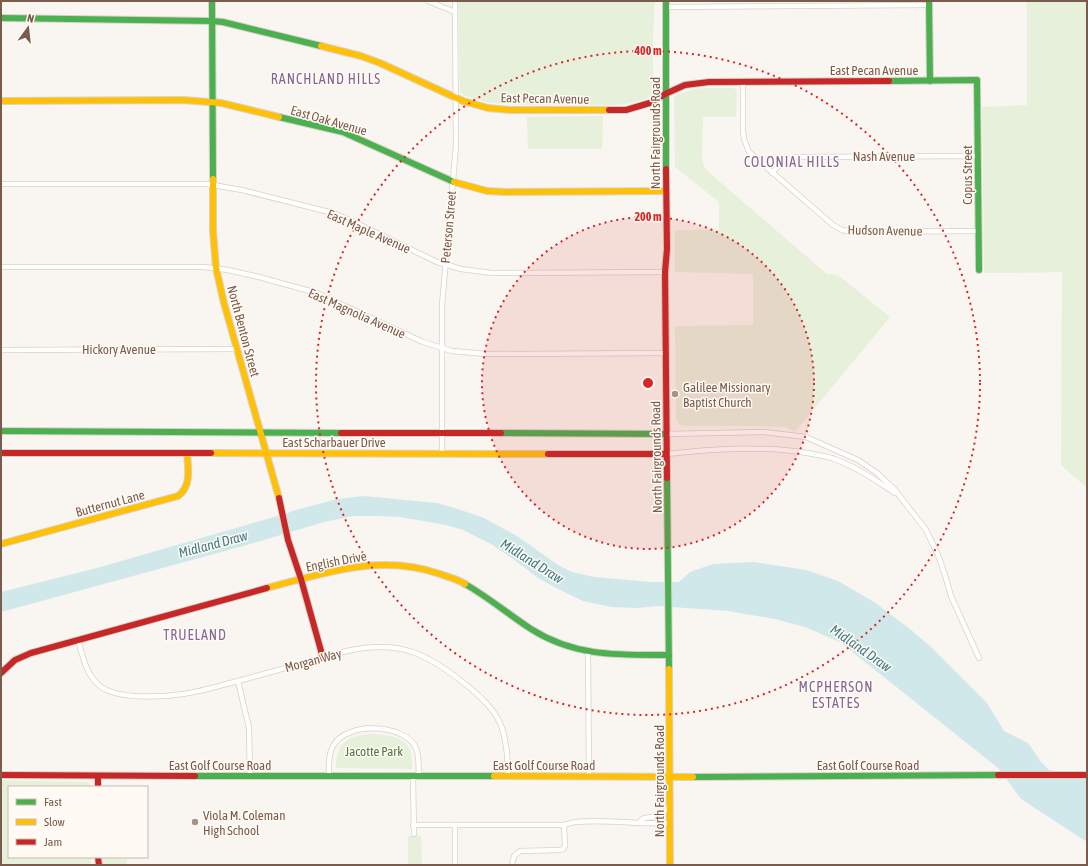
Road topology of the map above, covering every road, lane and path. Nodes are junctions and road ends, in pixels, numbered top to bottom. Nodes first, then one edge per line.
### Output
1 (212, 1) edge
2 (428, 1) edge
3 (455, 1) edge
4 (929, 3) edge
5 (666, 4) edge
6 (455, 12) junction
7 (1, 18) edge
8 (212, 21) junction
9 (977, 80) joint
10 (743, 81) junction
11 (930, 81) junction
12 (665, 94) junction
13 (456, 98) junction
14 (1, 101) edge
15 (213, 102) junction
16 (978, 156) junction
17 (772, 173) junction
18 (453, 182) junction
19 (1, 184) edge
20 (213, 185) junction
21 (666, 191) junction
22 (978, 231) junction
23 (445, 265) junction
24 (1, 267) edge
25 (216, 268) junction
26 (979, 270) dead end
27 (665, 272) junction
28 (442, 348) junction
29 (236, 349) junction
30 (1, 350) edge
31 (666, 353) junction
32 (1, 431) edge
33 (260, 432) junction
34 (442, 433) junction
35 (666, 434) junction
36 (1, 453) edge
37 (187, 453) junction
38 (266, 453) junction
39 (442, 453) junction
40 (666, 454) junction
41 (900, 496) junction
42 (1, 544) edge
43 (301, 579) junction
44 (78, 640) junction
45 (588, 652) junction
46 (669, 655) junction
47 (323, 658) junction
48 (979, 658) dead end
49 (1, 673) edge
50 (238, 680) junction
51 (1, 775) edge
52 (1087, 775) edge
53 (98, 776) junction
54 (250, 776) junction
55 (329, 776) junction
56 (416, 776) junction
57 (508, 776) junction
58 (589, 777) junction
59 (670, 777) junction
60 (98, 786) edge
61 (670, 806) junction
62 (641, 823) junction
63 (670, 823) junction
64 (413, 825) junction
65 (455, 825) junction
66 (564, 825) junction
67 (414, 834) dead end
68 (455, 865) edge
69 (512, 865) edge
70 (670, 865) edge

1 - 8 street, North Benton Street
2 - 6 street
3 - 6 street, Peterson Street
4 - 5 street
4 - 11 street
5 - 12 street, North Fairgrounds Road
6 - 13 street, Peterson Street
7 - 8 street, East Pecan Avenue
8 - 13 street, East Pecan Avenue
8 - 15 street, North Benton Street
9 - 11 street, East Pecan Avenue
9 - 16 street, Copus Street
10 - 11 street, East Pecan Avenue
10 - 12 street, East Pecan Avenue
10 - 17 street, Hudson Avenue
12 - 13 street, East Pecan Avenue
12 - 21 street, North Fairgrounds Road
13 - 18 street, Peterson Street
14 - 15 street, East Oak Avenue
15 - 18 street, East Oak Avenue
15 - 20 street, North Benton Street
16 - 17 street, Nash Avenue
16 - 22 street, Copus Street
17 - 22 street, Hudson Avenue
18 - 21 street, East Oak Avenue
18 - 23 street, Peterson Street
19 - 20 street, East Maple Avenue
20 - 23 street, East Maple Avenue
20 - 25 street, North Benton Street
21 - 27 street, North Fairgrounds Road
22 - 26 street, Copus Street
23 - 27 street, East Maple Avenue
23 - 28 street, Peterson Street
24 - 25 street, East Magnolia Avenue
25 - 28 street, East Magnolia Avenue
25 - 29 street, North Benton Street
27 - 31 street, North Fairgrounds Road
28 - 31 street, East Magnolia Avenue
28 - 34 street, Peterson Street
29 - 30 street, Hickory Avenue
29 - 33 street, North Benton Street
31 - 35 street, North Fairgrounds Road
32 - 33 street, East Scharbauer Drive
33 - 34 street, East Scharbauer Drive
33 - 38 street, North Benton Street
34 - 35 street, East Scharbauer Drive
34 - 39 street, Peterson Street
35 - 40 street, North Fairgrounds Road
35 - 41 street
36 - 37 street, East Scharbauer Drive
37 - 38 street, East Scharbauer Drive
37 - 42 street, Butternut Lane
38 - 39 street, East Scharbauer Drive
38 - 43 street, North Benton Street
39 - 40 street, East Scharbauer Drive
40 - 41 street
40 - 46 street, North Fairgrounds Road
41 - 48 street
43 - 44 street, English Drive
43 - 45 street, English Drive
43 - 47 street, North Benton Street
44 - 49 street, English Drive
44 - 50 street, Morgan Way
45 - 46 street, English Drive
45 - 58 street
46 - 59 street, North Fairgrounds Road
47 - 50 street, Morgan Way
47 - 57 street, Morgan Way
50 - 54 street
51 - 53 street, East Golf Course Road
52 - 59 street, East Golf Course Road
53 - 54 street, East Golf Course Road
53 - 60 street
54 - 55 street, East Golf Course Road
55 - 56 street, East Golf Course Road
55 - 56 street
56 - 57 street, East Golf Course Road
56 - 64 street
57 - 58 street, East Golf Course Road
58 - 59 street, East Golf Course Road
59 - 61 street, North Fairgrounds Road
61 - 62 street
61 - 63 street, North Fairgrounds Road
62 - 63 street
62 - 66 street
63 - 70 street, North Fairgrounds Road
64 - 65 street
64 - 67 street
65 - 66 street
65 - 68 street
66 - 69 street

